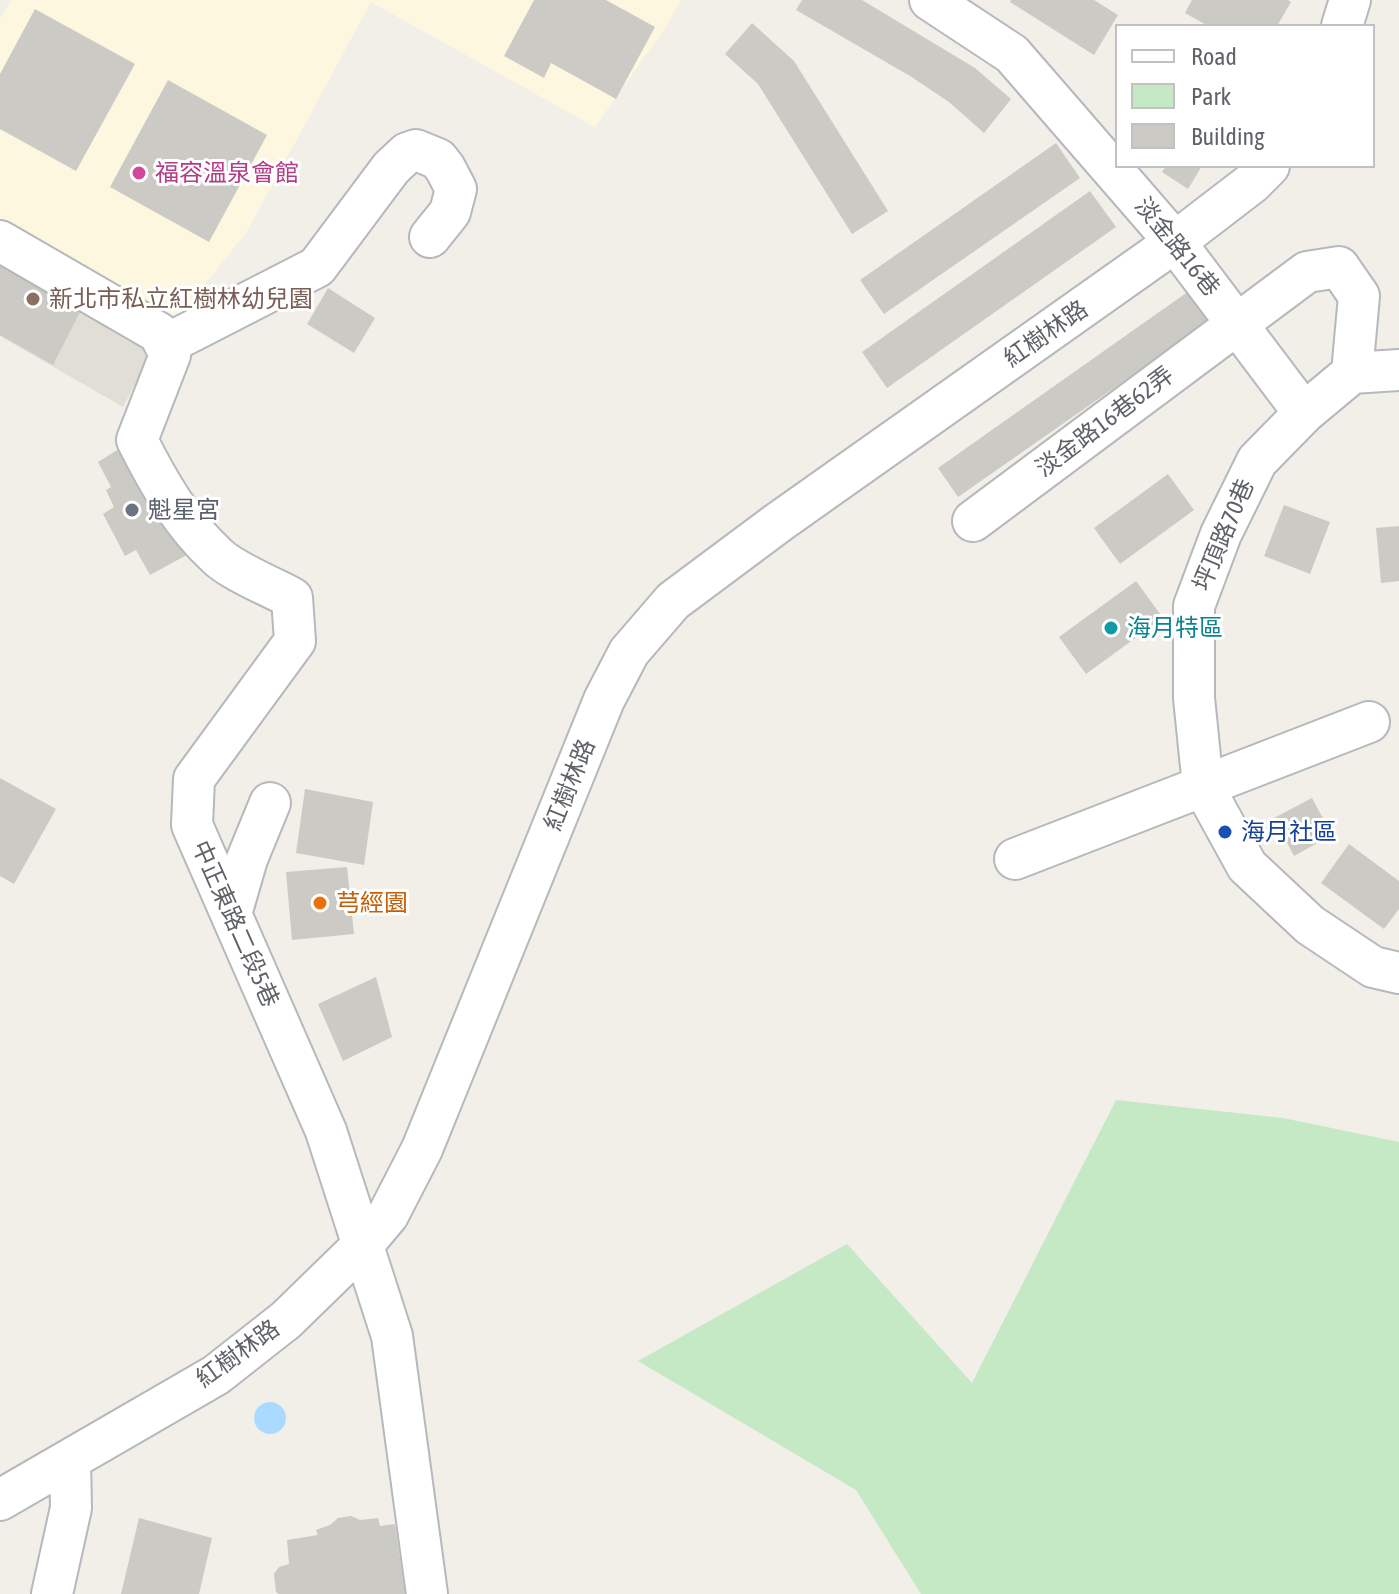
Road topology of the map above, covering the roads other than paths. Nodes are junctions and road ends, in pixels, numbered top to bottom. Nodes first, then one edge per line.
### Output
1 (930, 0) edge
2 (1350, 0) edge
3 (1343, 24) edge
4 (1267, 168) edge
5 (430, 237) dead end
6 (0, 241) edge
7 (1175, 242) junction
8 (1238, 324) junction
9 (165, 345) junction
10 (1399, 370) edge
11 (1352, 373) junction
12 (1304, 413) junction
13 (973, 521) dead end
14 (1369, 722) dead end
15 (1203, 786) junction
16 (270, 803) dead end
17 (1015, 859) dead end
18 (231, 914) junction
19 (1399, 973) edge
20 (362, 1246) junction
21 (70, 1460) junction
22 (0, 1500) edge
23 (52, 1594) edge
24 (427, 1594) edge

1 - 7 street, 淡金路16巷
2 - 3 street
4 - 7 street, 紅樹林路
5 - 9 street
6 - 9 street
7 - 8 street, 淡金路16巷
7 - 20 street, 紅樹林路
8 - 11 street, 淡金路16巷62弄
8 - 12 street, 淡金路16巷
8 - 13 street, 淡金路16巷62弄
9 - 18 street, 中正東路二段5巷
10 - 11 street
11 - 12 street, 坪頂路70巷
12 - 15 street, 坪頂路70巷
14 - 15 street
15 - 17 street
15 - 19 street, 坪頂路70巷
16 - 18 street
18 - 20 street, 中正東路二段5巷
20 - 21 street, 紅樹林路
20 - 24 street, 中正東路二段5巷
21 - 22 street, 紅樹林路
21 - 23 street

